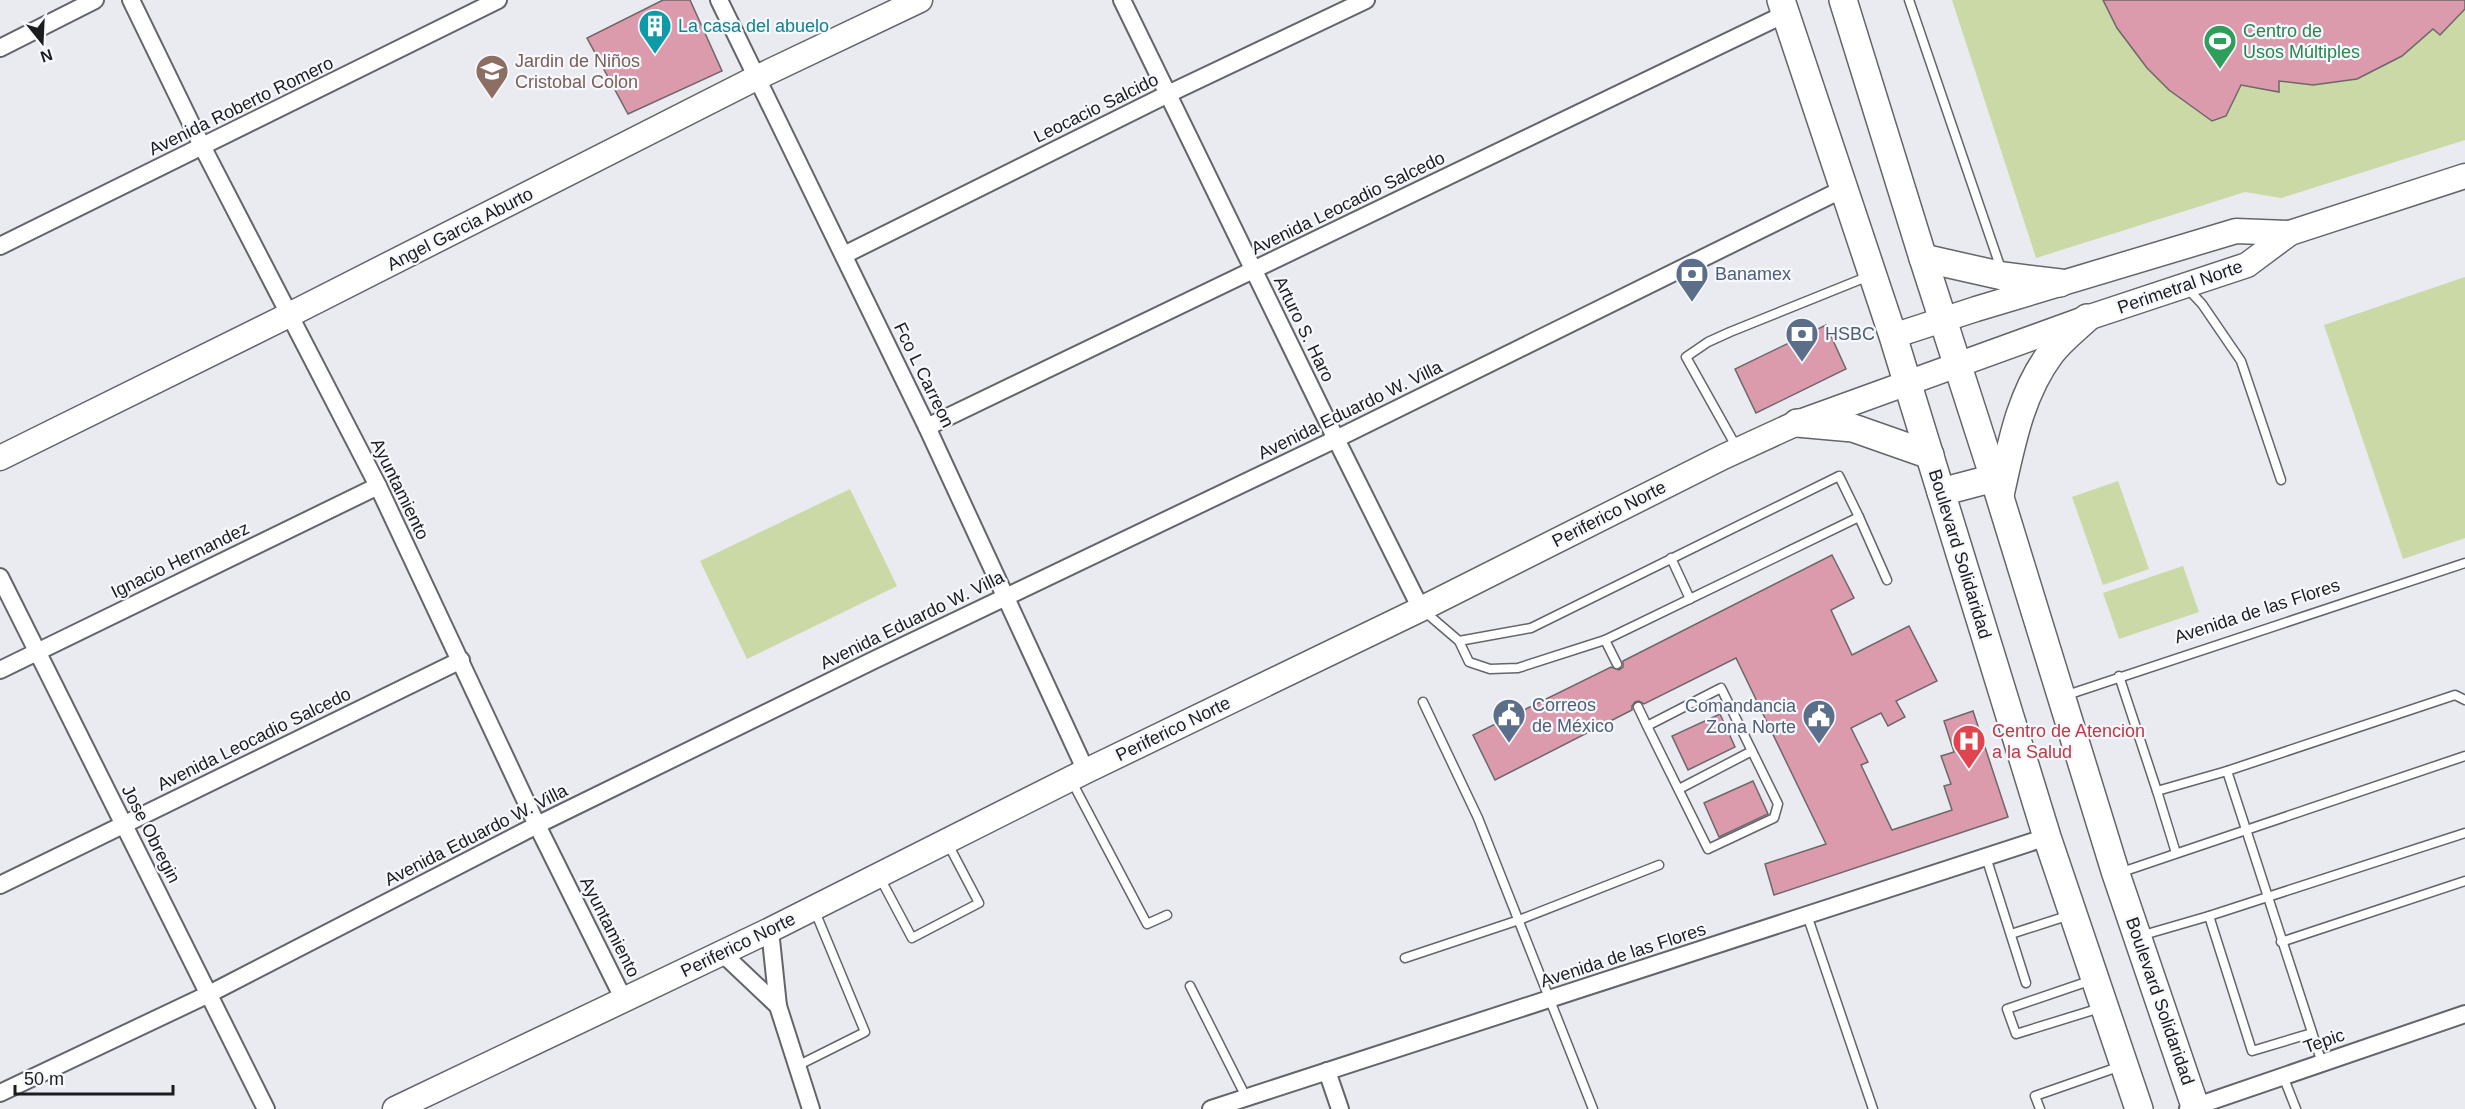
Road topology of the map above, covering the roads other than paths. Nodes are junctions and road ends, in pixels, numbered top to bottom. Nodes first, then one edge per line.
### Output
1 (94, 0) edge
2 (131, 0) edge
3 (498, 0) edge
4 (719, 0) edge
5 (920, 0) edge
6 (1122, 0) edge
7 (1366, 0) edge
8 (1843, 0) edge
9 (1909, 0) edge
10 (1783, 7) edge
11 (0, 48) edge
12 (756, 78) junction
13 (1168, 94) junction
14 (202, 146) junction
15 (2465, 176) edge
16 (1845, 188) junction
17 (2290, 233) junction
18 (0, 246) edge
19 (844, 255) junction
20 (1923, 258) junction
21 (1253, 270) junction
22 (1873, 275) junction
23 (2003, 276) junction
24 (2060, 283) junction
25 (2185, 286) junction
26 (289, 315) junction
27 (2087, 318) junction
28 (1943, 320) junction
29 (1893, 336) junction
30 (1958, 366) junction
31 (1906, 383) junction
32 (1797, 423) junction
33 (927, 427) junction
34 (1336, 439) junction
35 (1738, 450) junction
36 (1930, 455) junction
37 (0, 458) edge
38 (2281, 480) dead end
39 (378, 486) junction
40 (1997, 487) junction
41 (1941, 492) junction
42 (1859, 517) junction
43 (1671, 558) junction
44 (2465, 563) edge
45 (0, 577) edge
46 (1887, 580) dead end
47 (1006, 596) junction
48 (1690, 599) junction
49 (1421, 609) junction
50 (1605, 640) junction
51 (1459, 641) junction
52 (38, 651) junction
53 (461, 660) junction
54 (1617, 664) dead end
55 (0, 670) edge
56 (2119, 676) junction
57 (2062, 697) junction
58 (2465, 700) edge
59 (1423, 702) dead end
60 (1638, 707) dead end
61 (1647, 726) junction
62 (1752, 751) junction
63 (2465, 756) edge
64 (2227, 771) junction
65 (1078, 775) junction
66 (1678, 789) junction
67 (2157, 791) junction
68 (124, 824) junction
69 (537, 825) junction
70 (2245, 830) junction
71 (2465, 833) edge
72 (2047, 837) junction
73 (946, 841) junction
74 (2176, 853) junction
75 (1986, 857) junction
76 (1659, 865) dead end
77 (2116, 874) junction
78 (879, 875) junction
79 (2465, 881) edge
80 (0, 885) edge
81 (2268, 897) junction
82 (814, 909) junction
83 (2073, 914) junction
84 (1167, 915) dead end
85 (1808, 915) junction
86 (2208, 916) junction
87 (1519, 920) junction
88 (770, 930) junction
89 (2012, 934) junction
90 (2138, 936) junction
91 (2282, 942) junction
92 (722, 953) junction
93 (1405, 958) dead end
94 (2095, 979) junction
95 (2026, 983) dead end
96 (1190, 986) dead end
97 (209, 994) junction
98 (1551, 999) junction
99 (624, 1000) junction
100 (778, 1006) junction
101 (2104, 1006) junction
102 (2465, 1014) edge
103 (2312, 1033) junction
104 (2322, 1063) junction
105 (2124, 1065) junction
106 (797, 1066) junction
107 (1327, 1071) junction
108 (2283, 1076) junction
109 (0, 1093) edge
110 (1246, 1097) junction
111 (2193, 1108) edge
112 (266, 1109) edge
113 (395, 1109) edge
114 (811, 1109) edge
115 (1211, 1109) edge
116 (1340, 1109) edge
117 (1593, 1109) edge
118 (1874, 1109) edge
119 (2040, 1109) edge
120 (2139, 1109) edge
121 (2296, 1109) edge

1 - 11 street
2 - 14 street, Ayuntamiento
3 - 14 street, Avenida Roberto Romero
4 - 12 street, Fco L Carreon
5 - 12 street, Angel Garcia Aburto
6 - 13 street, Arturo S. Haro
7 - 13 street, Leocacio Salcido
8 - 20 main road, Boulevard Solidaridad
9 - 23 lane
10 - 16 main road, Boulevard Solidaridad
10 - 21 street, Avenida Leocadio Salcedo
12 - 19 street, Fco L Carreon
12 - 26 street, Angel Garcia Aburto
13 - 19 street, Leocacio Salcido
13 - 21 street, Arturo S. Haro
14 - 18 street, Avenida Roberto Romero
14 - 26 street, Ayuntamiento
15 - 17 street, Perimetral Norte
16 - 22 main road, Boulevard Solidaridad
16 - 34 street, Avenida Eduardo W. Villa
17 - 24 street
17 - 25 street, Perimetral Norte
19 - 33 street, Fco L Carreon
20 - 23 main road
20 - 28 main road, Boulevard Solidaridad
21 - 33 street, Avenida Leocadio Salcedo
21 - 34 street, Arturo S. Haro
22 - 29 main road, Boulevard Solidaridad
22 - 35 lane
23 - 24 main road
24 - 28 street
25 - 27 street, Perimetral Norte
25 - 38 lane
26 - 37 street, Angel Garcia Aburto
26 - 39 street, Ayuntamiento
27 - 30 street, Perimetral Norte
27 - 40 main road
28 - 29 street
28 - 30 main road, Boulevard Solidaridad
29 - 31 main road, Boulevard Solidaridad
30 - 31 street, Periferico Norte
30 - 40 main road, Boulevard Solidaridad
31 - 32 street, Periferico Norte
31 - 36 main road, Boulevard Solidaridad
32 - 35 street, Periferico Norte
32 - 36 main road
33 - 47 street, Fco L Carreon
34 - 47 street, Avenida Eduardo W. Villa
34 - 49 street, Arturo S. Haro
35 - 49 street, Periferico Norte
36 - 41 main road, Boulevard Solidaridad
39 - 52 street, Ignacio Hernandez
39 - 53 street, Ayuntamiento
40 - 41 main road
40 - 57 main road, Boulevard Solidaridad
41 - 72 main road, Boulevard Solidaridad
42 - 43 lane
42 - 46 lane
42 - 48 lane
43 - 48 lane
43 - 51 lane
44 - 56 lane, Avenida de las Flores
45 - 52 street, Jose Obregin
47 - 65 street, Fco L Carreon
47 - 69 street, Avenida Eduardo W. Villa
48 - 50 lane
49 - 51 lane
49 - 65 street, Periferico Norte
50 - 51 lane
50 - 54 lane
52 - 55 street, Ignacio Hernandez
52 - 68 street, Jose Obregin
53 - 68 street, Avenida Leocadio Salcedo
53 - 69 street, Ayuntamiento
56 - 57 lane, Avenida de las Flores
56 - 67 lane
57 - 77 main road, Boulevard Solidaridad
58 - 64 lane
59 - 87 lane
60 - 61 lane
61 - 62 lane
61 - 66 lane
62 - 66 lane
62 - 66 lane
63 - 70 lane
64 - 67 lane
64 - 70 lane
65 - 73 street, Periferico Norte
65 - 84 lane
67 - 74 lane
68 - 80 street, Avenida Leocadio Salcedo
68 - 97 street, Jose Obregin
69 - 97 street, Avenida Eduardo W. Villa
69 - 99 street, Ayuntamiento
70 - 74 lane
70 - 81 lane
71 - 81 lane
72 - 75 street, Avenida de las Flores
72 - 83 main road, Boulevard Solidaridad
73 - 78 street, Periferico Norte
73 - 78 lane
74 - 77 lane
75 - 85 street, Avenida de las Flores
75 - 89 lane
76 - 87 lane
77 - 90 main road, Boulevard Solidaridad
78 - 82 street, Periferico Norte
79 - 91 lane
81 - 86 lane
81 - 91 lane
82 - 88 street, Periferico Norte
82 - 106 lane
83 - 89 lane
83 - 94 main road, Boulevard Solidaridad
85 - 98 street, Avenida de las Flores
85 - 118 lane
86 - 90 lane
86 - 103 lane
87 - 93 lane
87 - 98 lane
88 - 92 street, Periferico Norte
88 - 100 street
89 - 95 lane
90 - 111 main road, Boulevard Solidaridad
91 - 103 lane
92 - 99 street, Periferico Norte
92 - 100 street
94 - 101 main road, Boulevard Solidaridad
94 - 101 lane
96 - 110 lane
97 - 109 street, Avenida Eduardo W. Villa
97 - 112 street, Jose Obregin
98 - 107 street, Avenida de las Flores
98 - 117 lane
99 - 113 street, Periferico Norte
100 - 106 street
101 - 105 main road, Boulevard Solidaridad
102 - 104 street, Tepic
103 - 104 lane
104 - 108 street, Tepic
105 - 119 lane
105 - 120 main road, Boulevard Solidaridad
106 - 114 street
107 - 110 street, Avenida de las Flores
107 - 116 street
108 - 111 street, Tepic
108 - 121 lane
110 - 115 street, Avenida de las Flores

